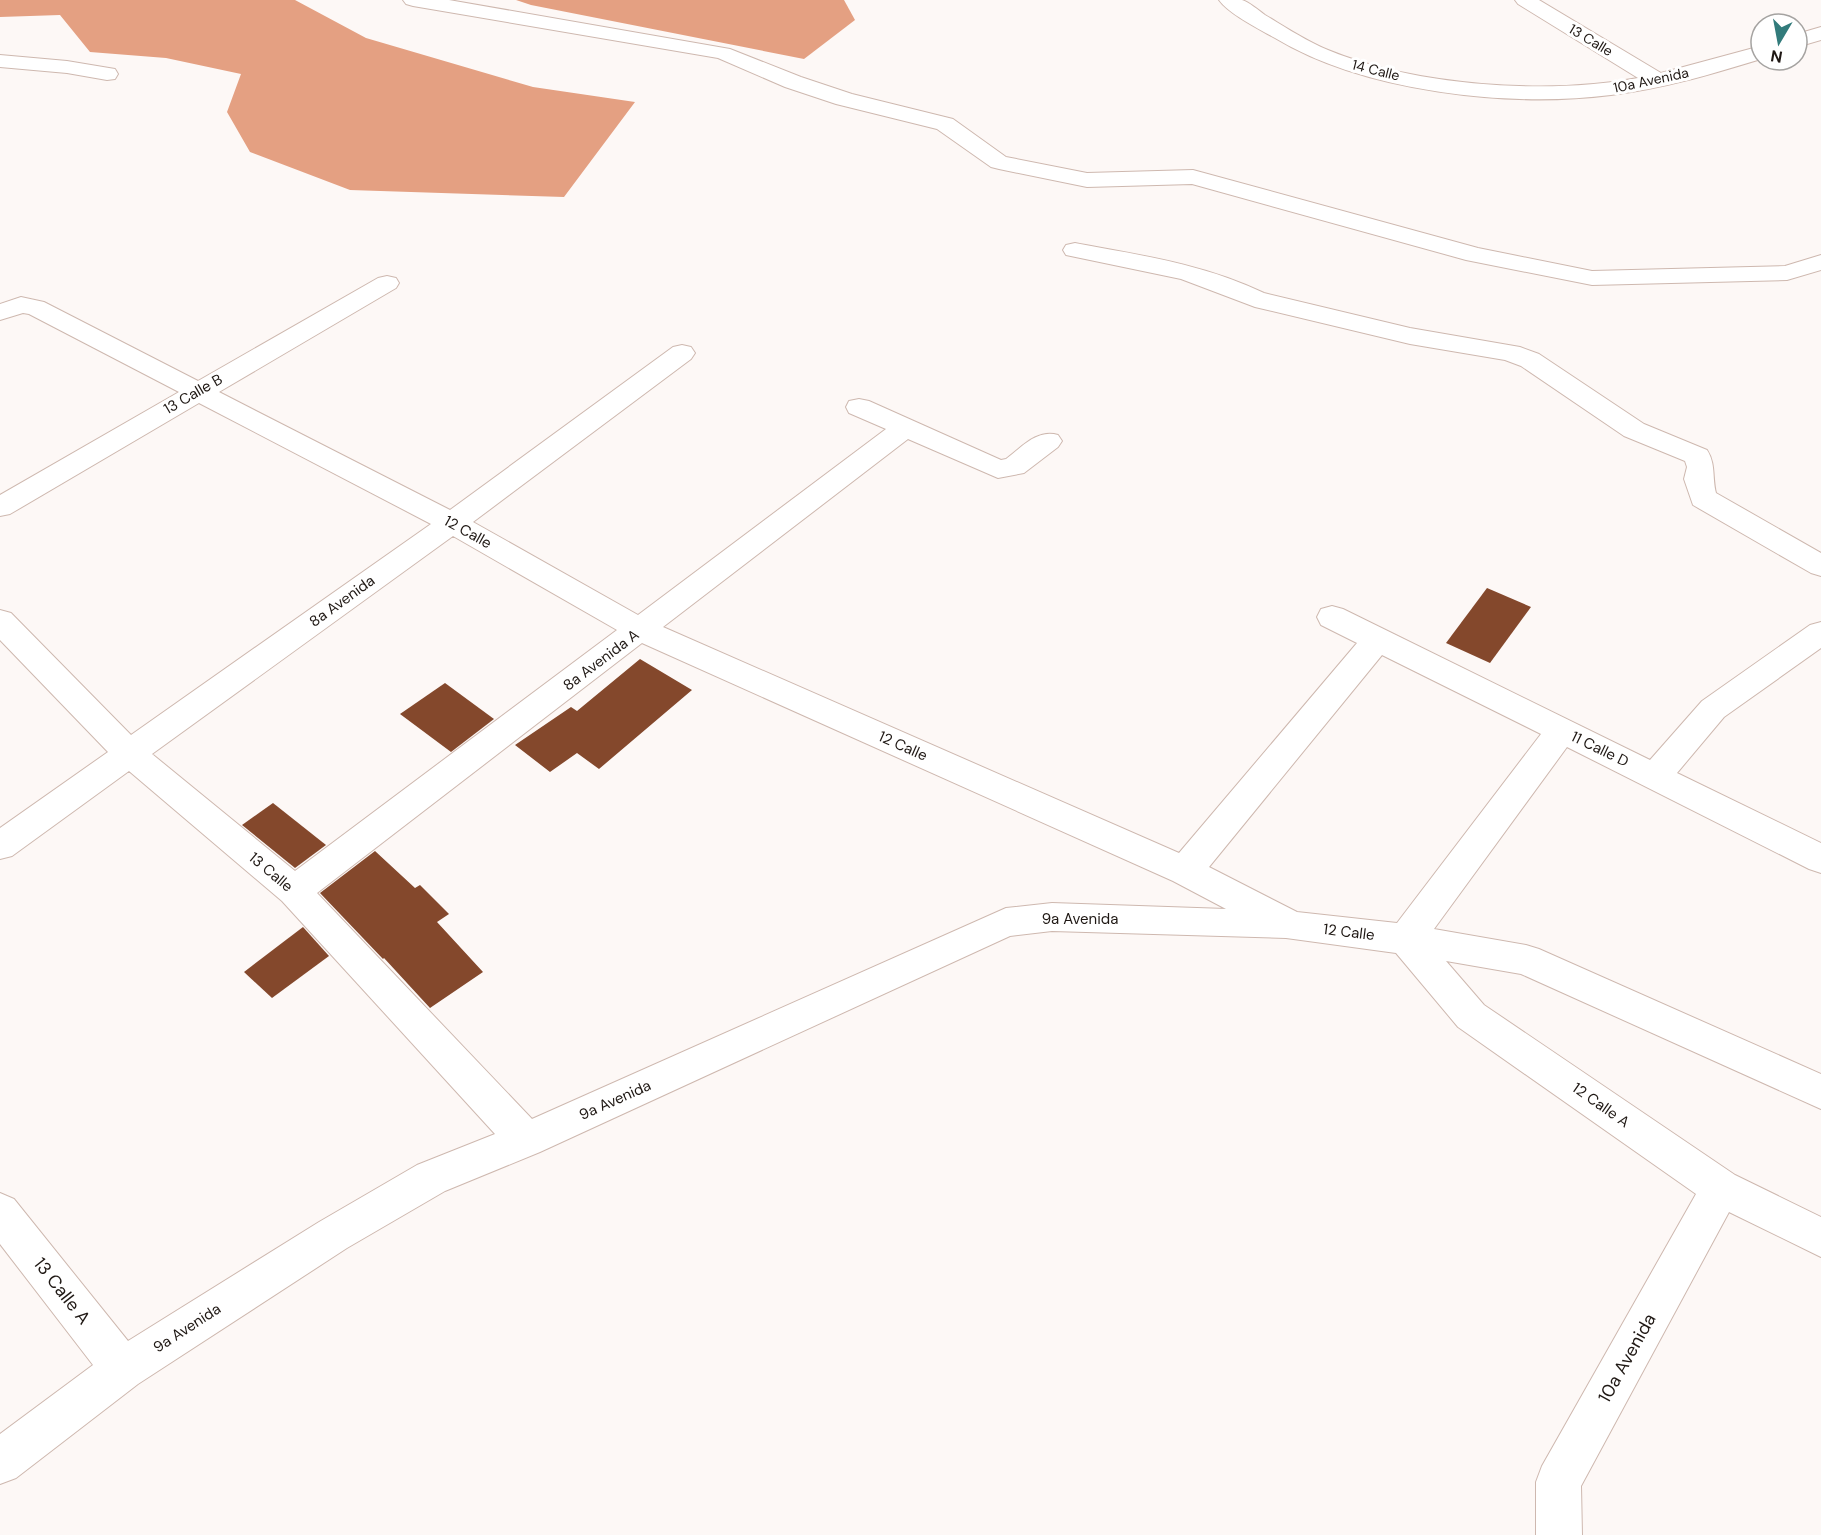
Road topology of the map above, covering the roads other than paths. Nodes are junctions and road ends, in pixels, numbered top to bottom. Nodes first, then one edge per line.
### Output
1 (413, 0) edge
2 (1229, 0) edge
3 (1524, 0) edge
4 (1749, 55) edge
5 (0, 61) edge
6 (107, 74) dead end
7 (1658, 81) junction
8 (1538, 92) joint
9 (1075, 250) dead end
10 (1821, 262) edge
11 (387, 283) dead end
12 (10, 308) edge
13 (682, 353) dead end
14 (198, 391) junction
15 (859, 407) dead end
16 (905, 428) junction
17 (1048, 441) dead end
18 (0, 507) edge
19 (452, 523) junction
20 (1821, 566) edge
21 (1332, 617) dead end
22 (0, 621) edge
23 (641, 630) junction
24 (1821, 633) edge
25 (1378, 639) junction
26 (1562, 730) junction
27 (129, 753) junction
28 (1656, 776) junction
29 (0, 846) edge
30 (1821, 859) edge
31 (1185, 872) junction
32 (294, 891) junction
33 (1292, 926) junction
34 (1406, 939) junction
35 (1821, 1092) edge
36 (526, 1140) junction
37 (1721, 1188) junction
38 (0, 1212) edge
39 (1821, 1238) edge
40 (123, 1369) junction
41 (0, 1462) edge
42 (1559, 1535) edge

1 - 10 street
2 - 8 street, 14 Calle
3 - 7 street, 13 Calle
4 - 7 street, 10a Avenida
5 - 6 street
7 - 8 street, 10a Avenida
9 - 20 street
11 - 14 street, 13 Calle B
12 - 14 street, 12 Calle
13 - 19 street, 8a Avenida
14 - 18 street, 13 Calle B
14 - 19 street, 12 Calle
15 - 16 street
16 - 17 street
16 - 23 street, 8a Avenida A
19 - 23 street, 12 Calle
19 - 27 street, 8a Avenida
21 - 25 street, 11 Calle D
22 - 27 street, 13 Calle
23 - 31 street, 12 Calle
23 - 32 street, 8a Avenida A
24 - 28 street
25 - 26 street, 11 Calle D
25 - 31 street
26 - 28 street, 11 Calle D
26 - 34 street
27 - 29 street, 8a Avenida
27 - 32 street, 13 Calle
28 - 30 street, 11 Calle D
31 - 33 street, 12 Calle
32 - 36 street, 13 Calle
33 - 34 street, 12 Calle
33 - 36 street, 9a Avenida
34 - 35 street, 12 Calle
34 - 37 street, 12 Calle A
36 - 40 street, 9a Avenida
37 - 39 street, 12 Calle A
37 - 42 street, 10a Avenida
38 - 40 street, 13 Calle A
40 - 41 street, 9a Avenida

